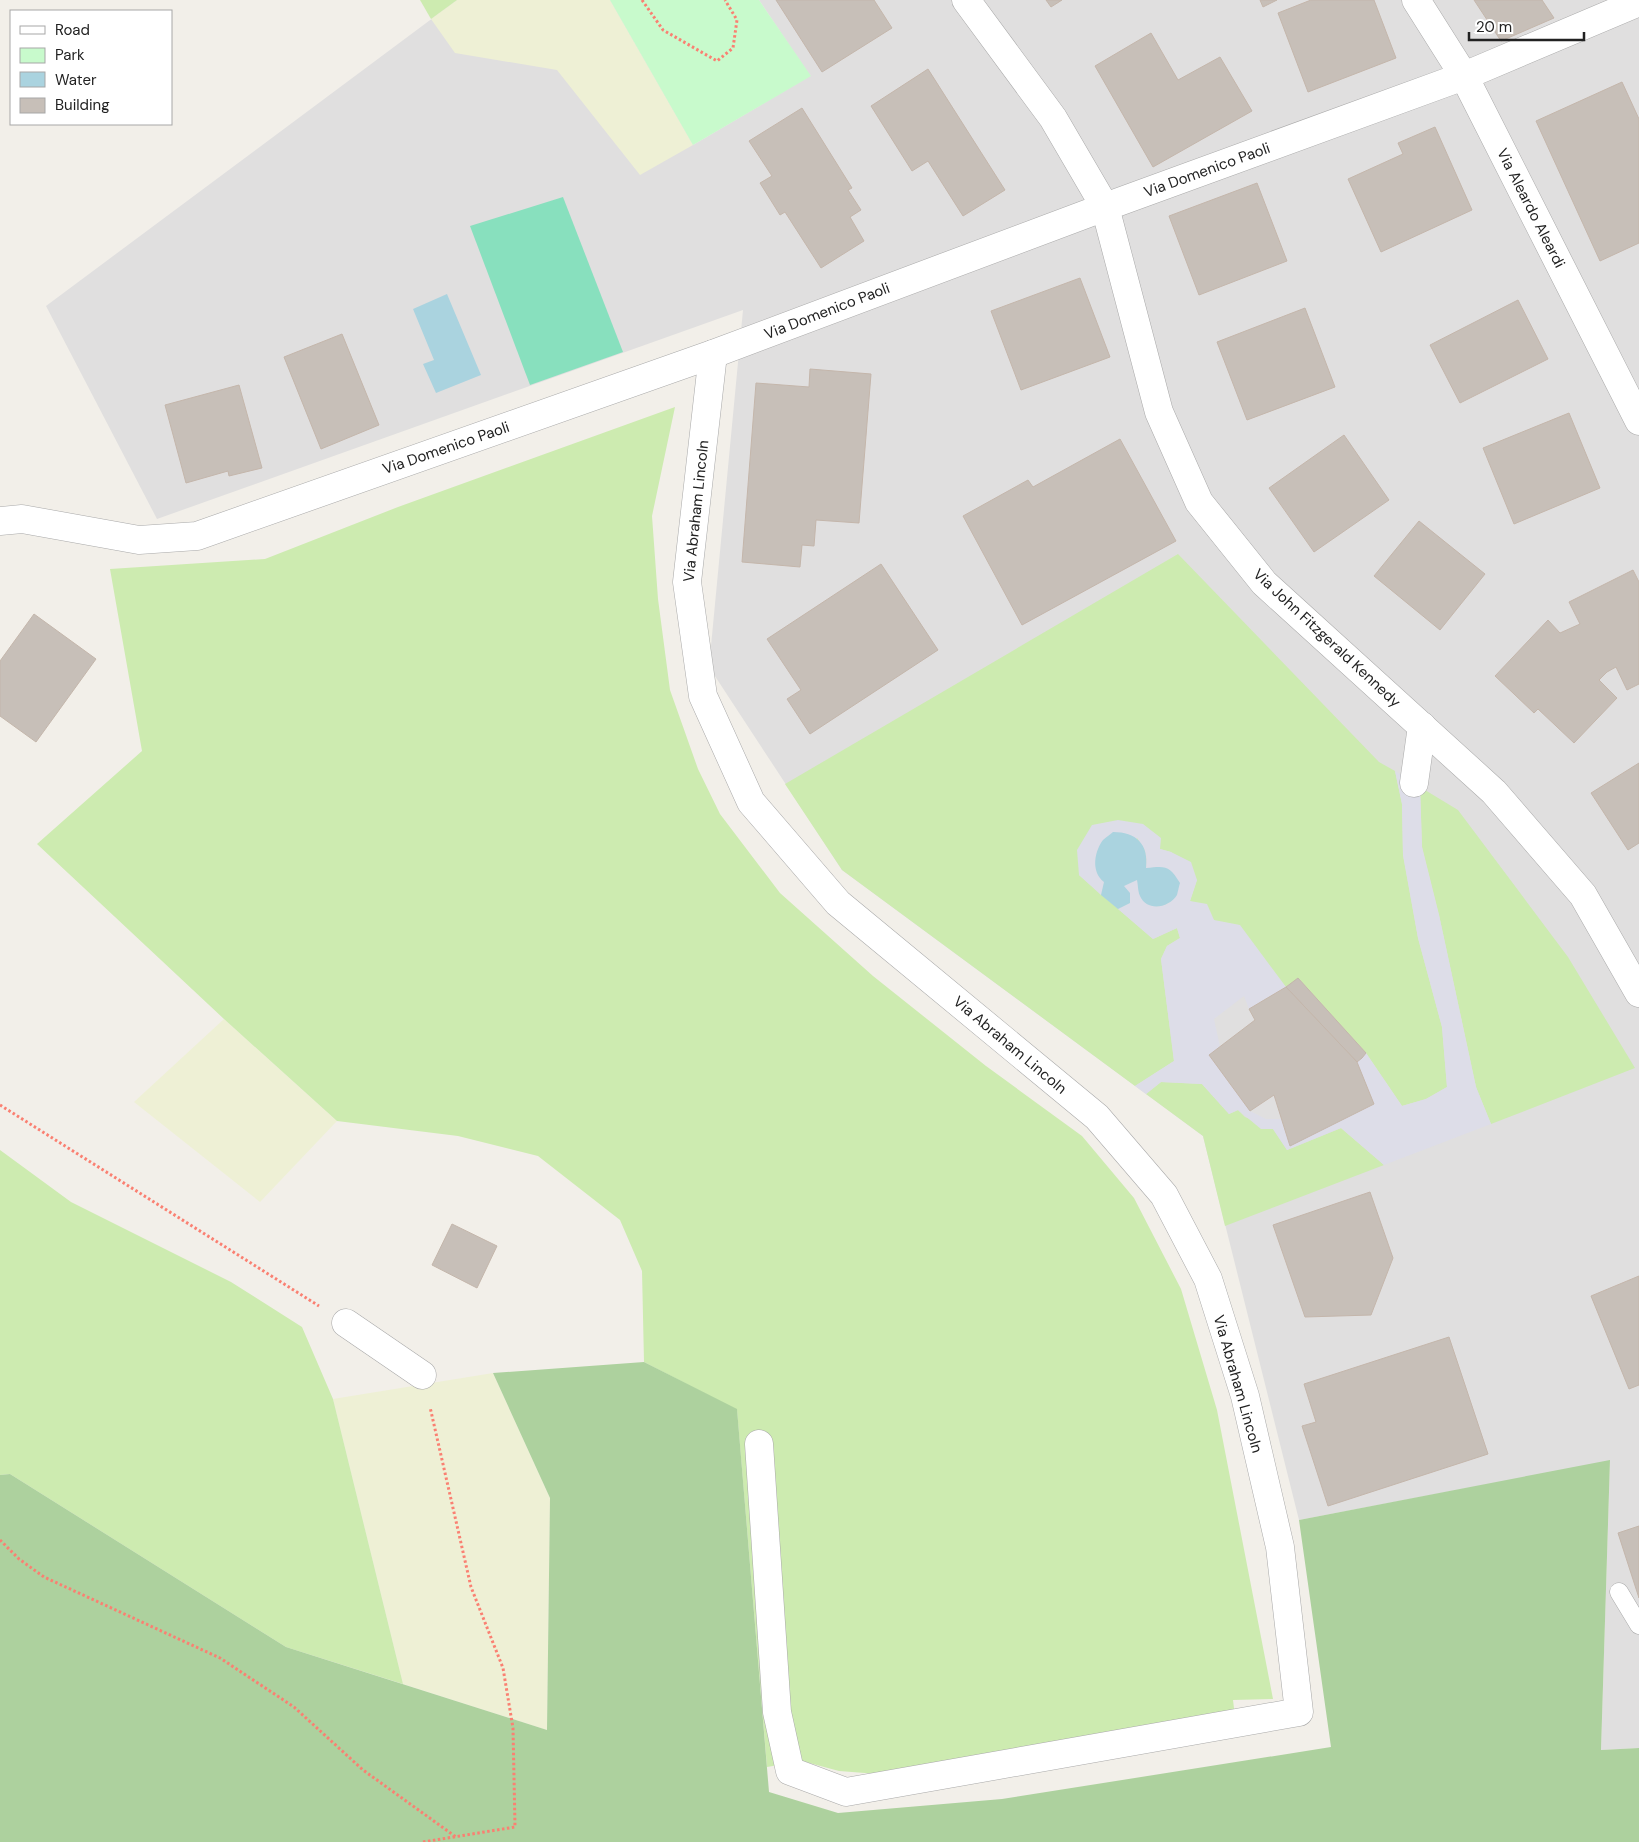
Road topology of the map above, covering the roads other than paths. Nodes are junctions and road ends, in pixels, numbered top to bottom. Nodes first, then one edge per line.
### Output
1 (966, 0) edge
2 (1416, 0) edge
3 (1639, 2) edge
4 (1464, 76) junction
5 (1105, 207) junction
6 (713, 354) junction
7 (1639, 421) edge
8 (0, 521) edge
9 (1422, 726) junction
10 (1414, 783) dead end
11 (1639, 994) edge
12 (346, 1323) road end
13 (422, 1375) road end
14 (759, 1444) dead end
15 (1619, 1592) dead end
16 (1639, 1625) edge

1 - 5 street, Via John Fitzgerald Kennedy
2 - 4 street, Via Aleardo Aleardi
3 - 4 street, Via Domenico Paoli
4 - 5 street, Via Domenico Paoli
4 - 7 street, Via Aleardo Aleardi
5 - 6 street, Via Domenico Paoli
5 - 9 street, Via John Fitzgerald Kennedy
6 - 8 street, Via Domenico Paoli
6 - 14 street, Via Abraham Lincoln
9 - 10 street
9 - 11 street, Via John Fitzgerald Kennedy
12 - 13 street
15 - 16 lane

